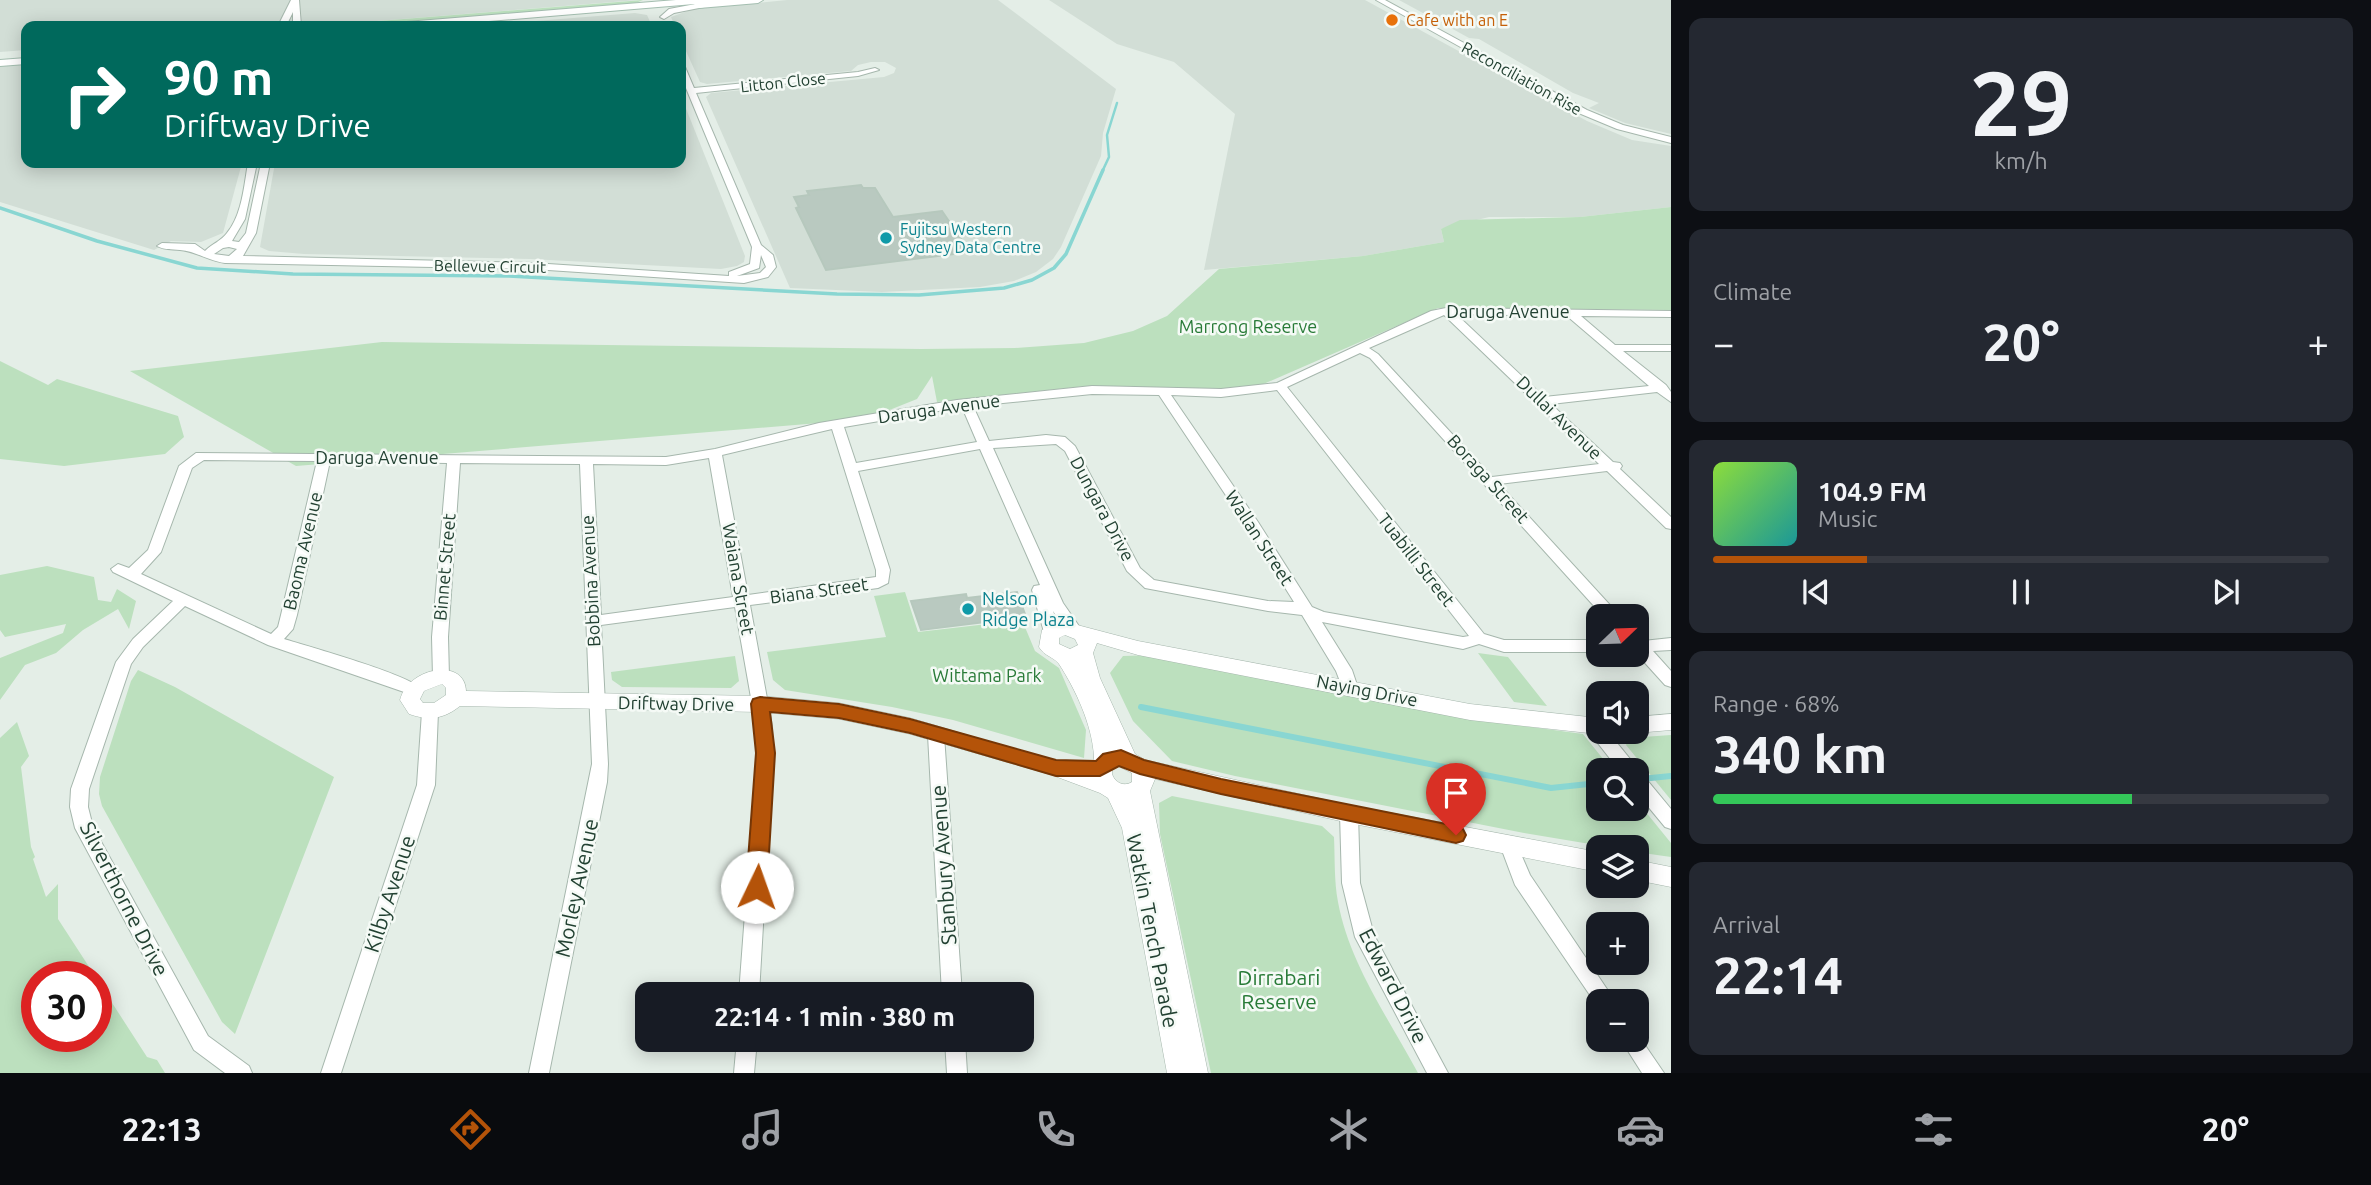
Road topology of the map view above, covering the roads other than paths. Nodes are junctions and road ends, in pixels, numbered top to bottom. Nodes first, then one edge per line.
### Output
1 (758, 0) edge
2 (1380, 0) edge
3 (294, 1) edge
4 (709, 2) edge
5 (659, 13) edge
6 (284, 21) edge
7 (297, 21) edge
8 (496, 21) edge
9 (525, 21) edge
10 (21, 59) edge
11 (0, 61) edge
12 (875, 70) dead end
13 (686, 79) edge
14 (691, 91) junction
15 (1671, 140) edge
16 (252, 168) edge
17 (265, 168) edge
18 (162, 246) dead end
19 (242, 247) junction
20 (215, 249) junction
21 (258, 258) junction
22 (228, 259) junction
23 (1450, 310) junction
24 (1569, 312) junction
25 (1671, 314) edge
26 (1361, 348) junction
27 (1612, 348) junction
28 (1671, 348) edge
29 (1280, 386) junction
30 (1665, 388) edge
31 (1162, 391) junction
32 (1671, 398) edge
33 (1546, 401) junction
34 (961, 403) junction
35 (837, 424) junction
36 (980, 445) junction
37 (715, 453) junction
38 (324, 458) junction
39 (454, 458) junction
40 (586, 460) junction
41 (1614, 466) junction
42 (851, 468) junction
43 (1491, 481) junction
44 (1671, 516) edge
45 (1671, 525) edge
46 (183, 601) junction
47 (742, 601) junction
48 (1601, 604) edge
49 (1306, 610) junction
50 (593, 621) junction
51 (1075, 630) junction
52 (1052, 632) junction
53 (1479, 638) junction
54 (273, 641) junction
55 (1671, 644) edge
56 (1649, 645) edge
57 (1586, 646) edge
58 (1139, 648) junction
59 (1077, 654) junction
60 (1649, 658) edge
61 (440, 677) junction
62 (1671, 681) edge
63 (1350, 688) junction
64 (413, 689) junction
65 (456, 698) junction
66 (597, 702) junction
67 (760, 704) junction
68 (430, 712) junction
69 (1671, 722) edge
70 (1649, 724) edge
71 (1586, 727) edge
72 (936, 736) junction
73 (1609, 744) edge
74 (1620, 758) edge
75 (1122, 776) junction
76 (1649, 795) edge
77 (1349, 814) junction
78 (1671, 822) edge
79 (1509, 845) junction
80 (1586, 860) edge
81 (1649, 873) edge
82 (1671, 877) edge
83 (751, 982) edge
84 (951, 982) edge
85 (1597, 989) edge
86 (746, 1052) edge
87 (956, 1052) edge
88 (1639, 1052) edge
89 (242, 1073) edge
90 (331, 1073) edge
91 (539, 1073) edge
92 (744, 1073) edge
93 (957, 1073) edge
94 (1180, 1073) edge
95 (1195, 1073) edge
96 (1438, 1073) edge
97 (1654, 1073) edge

1 - 4 main road
2 - 15 street, Reconciliation Rise
3 - 6 street
3 - 7 street
4 - 5 main road
5 - 8 main road
5 - 9 main road
10 - 11 main road
12 - 14 street, Litton Close
13 - 14 street, Bellevue Circuit
14 - 21 street, Bellevue Circuit
16 - 20 street
17 - 19 street
18 - 20 street
19 - 20 street
19 - 21 street
19 - 22 street
20 - 22 street, Bellevue Circuit
21 - 22 street, Bellevue Circuit
23 - 24 street, Daruga Avenue
23 - 26 street, Daruga Avenue
23 - 33 street, Dullai Avenue
24 - 25 street, Daruga Avenue
24 - 27 street
26 - 29 street, Daruga Avenue
26 - 43 street, Boraga Street
27 - 28 street
27 - 30 street
29 - 31 street, Daruga Avenue
29 - 53 street, Tuabilli Street
30 - 32 street
30 - 33 street
31 - 34 street, Daruga Avenue
31 - 49 street, Wallan Street
33 - 41 street, Dullai Avenue
34 - 35 street, Daruga Avenue
34 - 36 street
35 - 37 street, Daruga Avenue
35 - 42 street, Biana Street
36 - 42 street
36 - 49 street, Dungara Drive
36 - 51 street
36 - 52 street
37 - 40 street, Daruga Avenue
37 - 47 street, Waiana Street
38 - 39 street, Daruga Avenue
38 - 46 street, Daruga Avenue
38 - 54 street, Baoma Avenue
39 - 40 street, Daruga Avenue
39 - 61 street, Binnet Street
40 - 50 street, Bobbina Avenue
41 - 43 street
41 - 44 street, Dullai Avenue
41 - 45 street, Dullai Avenue
42 - 47 street, Biana Street
43 - 48 street, Boraga Street
46 - 54 street
46 - 89 street, Silverthorne Drive
47 - 50 street, Biana Street
47 - 67 street, Waiana Street
49 - 53 street, Dungara Drive
49 - 63 street, Wallan Street
50 - 66 street, Bobbina Avenue
51 - 52 street
51 - 58 street, Naying Drive
51 - 59 street
52 - 59 street
53 - 57 street
54 - 64 street
55 - 56 street
58 - 59 street, Naying Drive
58 - 63 street, Naying Drive
59 - 75 street, Watkin Tench Parade
60 - 62 street
61 - 64 street
61 - 65 street
63 - 71 street, Naying Drive
64 - 68 street
65 - 66 street, Driftway Drive
65 - 68 street
66 - 67 street, Driftway Drive
66 - 91 street, Morley Avenue
67 - 72 street, Driftway Drive
67 - 83 street, Waiana Street
68 - 90 street, Kilby Avenue
69 - 70 street
72 - 75 street, Driftway Drive
72 - 84 street, Stanbury Avenue
73 - 74 street
75 - 77 street, Driftway Drive
75 - 94 street, Watkin Tench Parade
75 - 95 street, Watkin Tench Parade
76 - 78 street
77 - 79 street, Driftway Drive
77 - 96 street, Edward Drive
79 - 80 street, Driftway Drive
79 - 85 street
81 - 82 street
86 - 92 street
87 - 93 street
88 - 97 street

